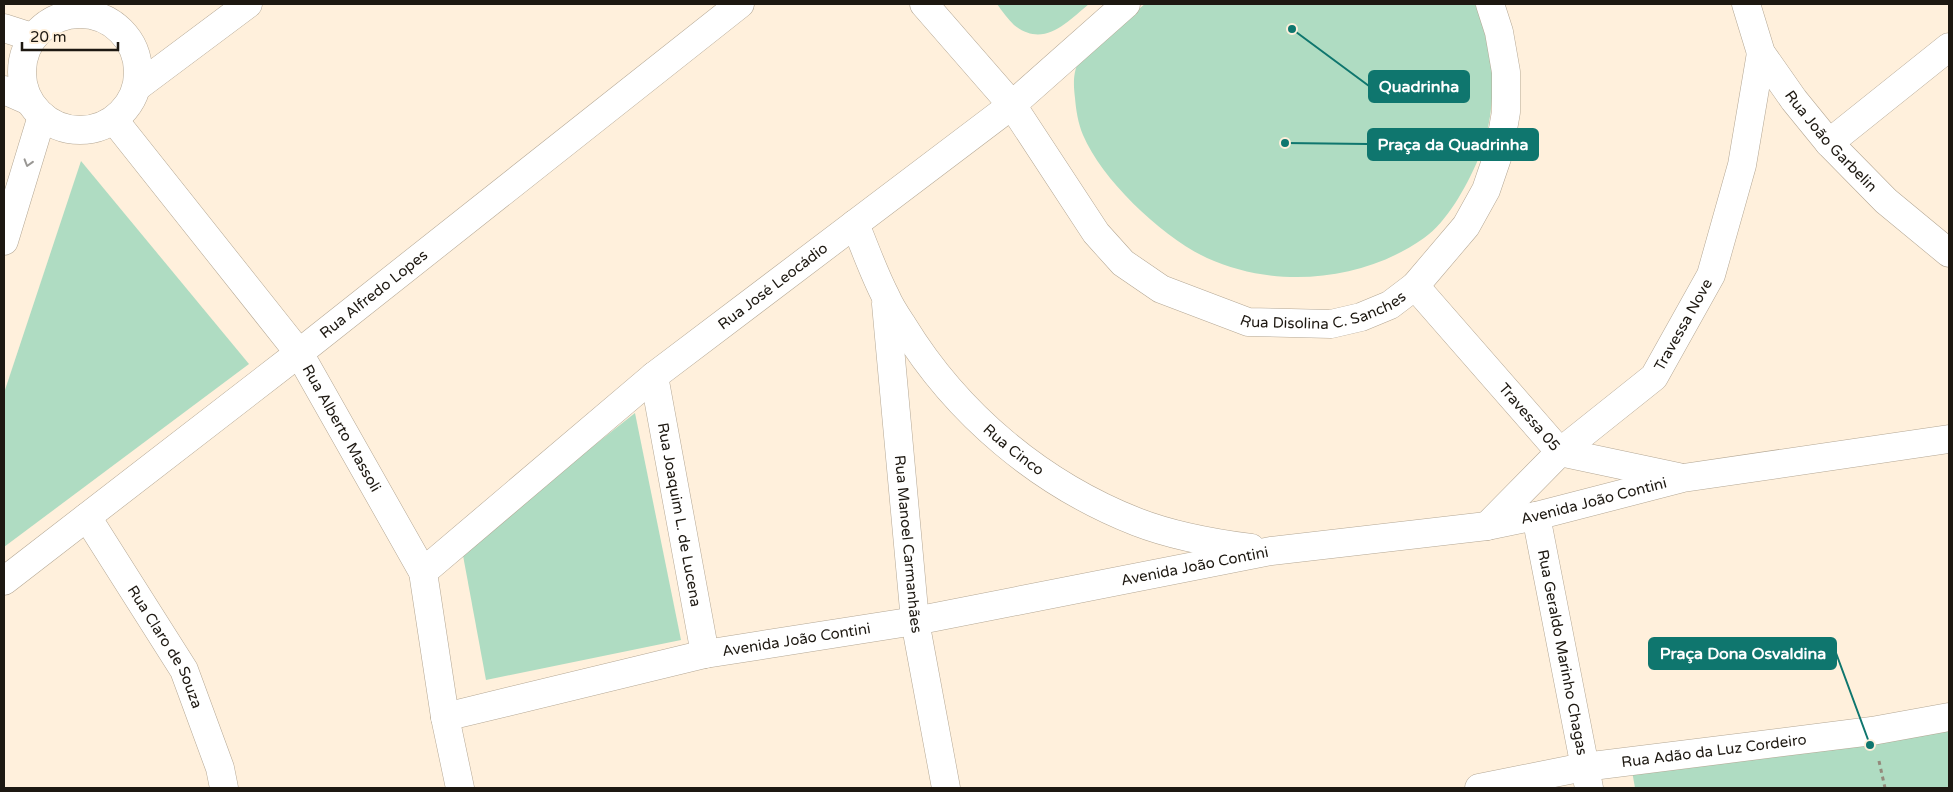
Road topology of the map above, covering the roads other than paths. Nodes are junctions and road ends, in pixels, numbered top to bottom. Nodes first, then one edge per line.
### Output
1 (248, 4) edge
2 (740, 4) edge
3 (924, 4) edge
4 (1126, 4) edge
5 (1490, 4) edge
6 (1746, 4) edge
7 (102, 10) edge
8 (4, 28) edge
9 (32, 37) junction
10 (1949, 47) edge
11 (1761, 53) junction
12 (138, 87) junction
13 (4, 90) edge
14 (1012, 105) junction
15 (36, 109) junction
16 (114, 120) junction
17 (1829, 142) junction
18 (855, 224) junction
19 (4, 241) edge
20 (1949, 253) edge
21 (1415, 286) junction
22 (886, 298) junction
23 (298, 353) junction
24 (654, 376) junction
25 (1949, 439) edge
26 (1560, 452) junction
27 (1683, 478) junction
28 (1536, 516) junction
29 (87, 517) junction
30 (1487, 526) junction
31 (1271, 551) junction
32 (423, 572) junction
33 (4, 581) edge
34 (915, 621) junction
35 (705, 654) junction
36 (445, 717) junction
37 (1949, 717) edge
38 (1586, 778) edge
39 (224, 788) edge
40 (460, 788) edge
41 (946, 788) edge
42 (1479, 788) edge

1 - 12 street
2 - 23 street, Rua Alfredo Lopes
3 - 14 street
4 - 14 street, Rua José Leocádio
5 - 21 street, Rua Disolina C. Sanches
6 - 11 street, Rua João Garbelin
7 - 9 street
7 - 12 street
8 - 9 street
9 - 15 street
10 - 17 street
11 - 17 street, Rua João Garbelin
11 - 26 street, Travessa Nove
12 - 16 street
13 - 15 street
14 - 18 street, Rua José Leocádio
14 - 21 street, Rua Disolina C. Sanches
15 - 16 street
15 -> 19 street
16 - 23 street, Rua Alberto Massoli
17 - 20 street, Rua João Garbelin
18 - 22 street, Rua Cinco
18 - 24 street, Rua José Leocádio
21 - 26 street, Travessa 05
22 - 31 street, Rua Cinco
22 - 34 street, Rua Manoel Carmanhães
23 - 29 street, Rua Alfredo Lopes
23 - 32 street, Rua Alberto Massoli
24 - 32 street, Rua José Leocádio
24 - 35 street, Rua Joaquim L. de Lucena
25 - 27 street, Avenida João Contini
26 - 27 street, Travessa 05
26 - 30 street, Travessa Nove
27 - 28 street, Avenida João Contini
28 - 30 street, Avenida João Contini
28 - 38 street, Rua Geraldo Marinho Chagas
29 - 33 street, Rua Alfredo Lopes
29 - 39 street, Rua Claro de Souza
30 - 31 street, Avenida João Contini
31 - 34 street, Avenida João Contini
32 - 36 street, Rua Alberto Massoli
34 - 35 street, Avenida João Contini
34 - 41 street, Rua Manoel Carmanhães
35 - 36 street, Avenida João Contini
36 - 40 street, Rua Alberto Massoli
37 - 38 street, Rua Adão da Luz Cordeiro
38 - 42 street, Rua Adão da Luz Cordeiro

